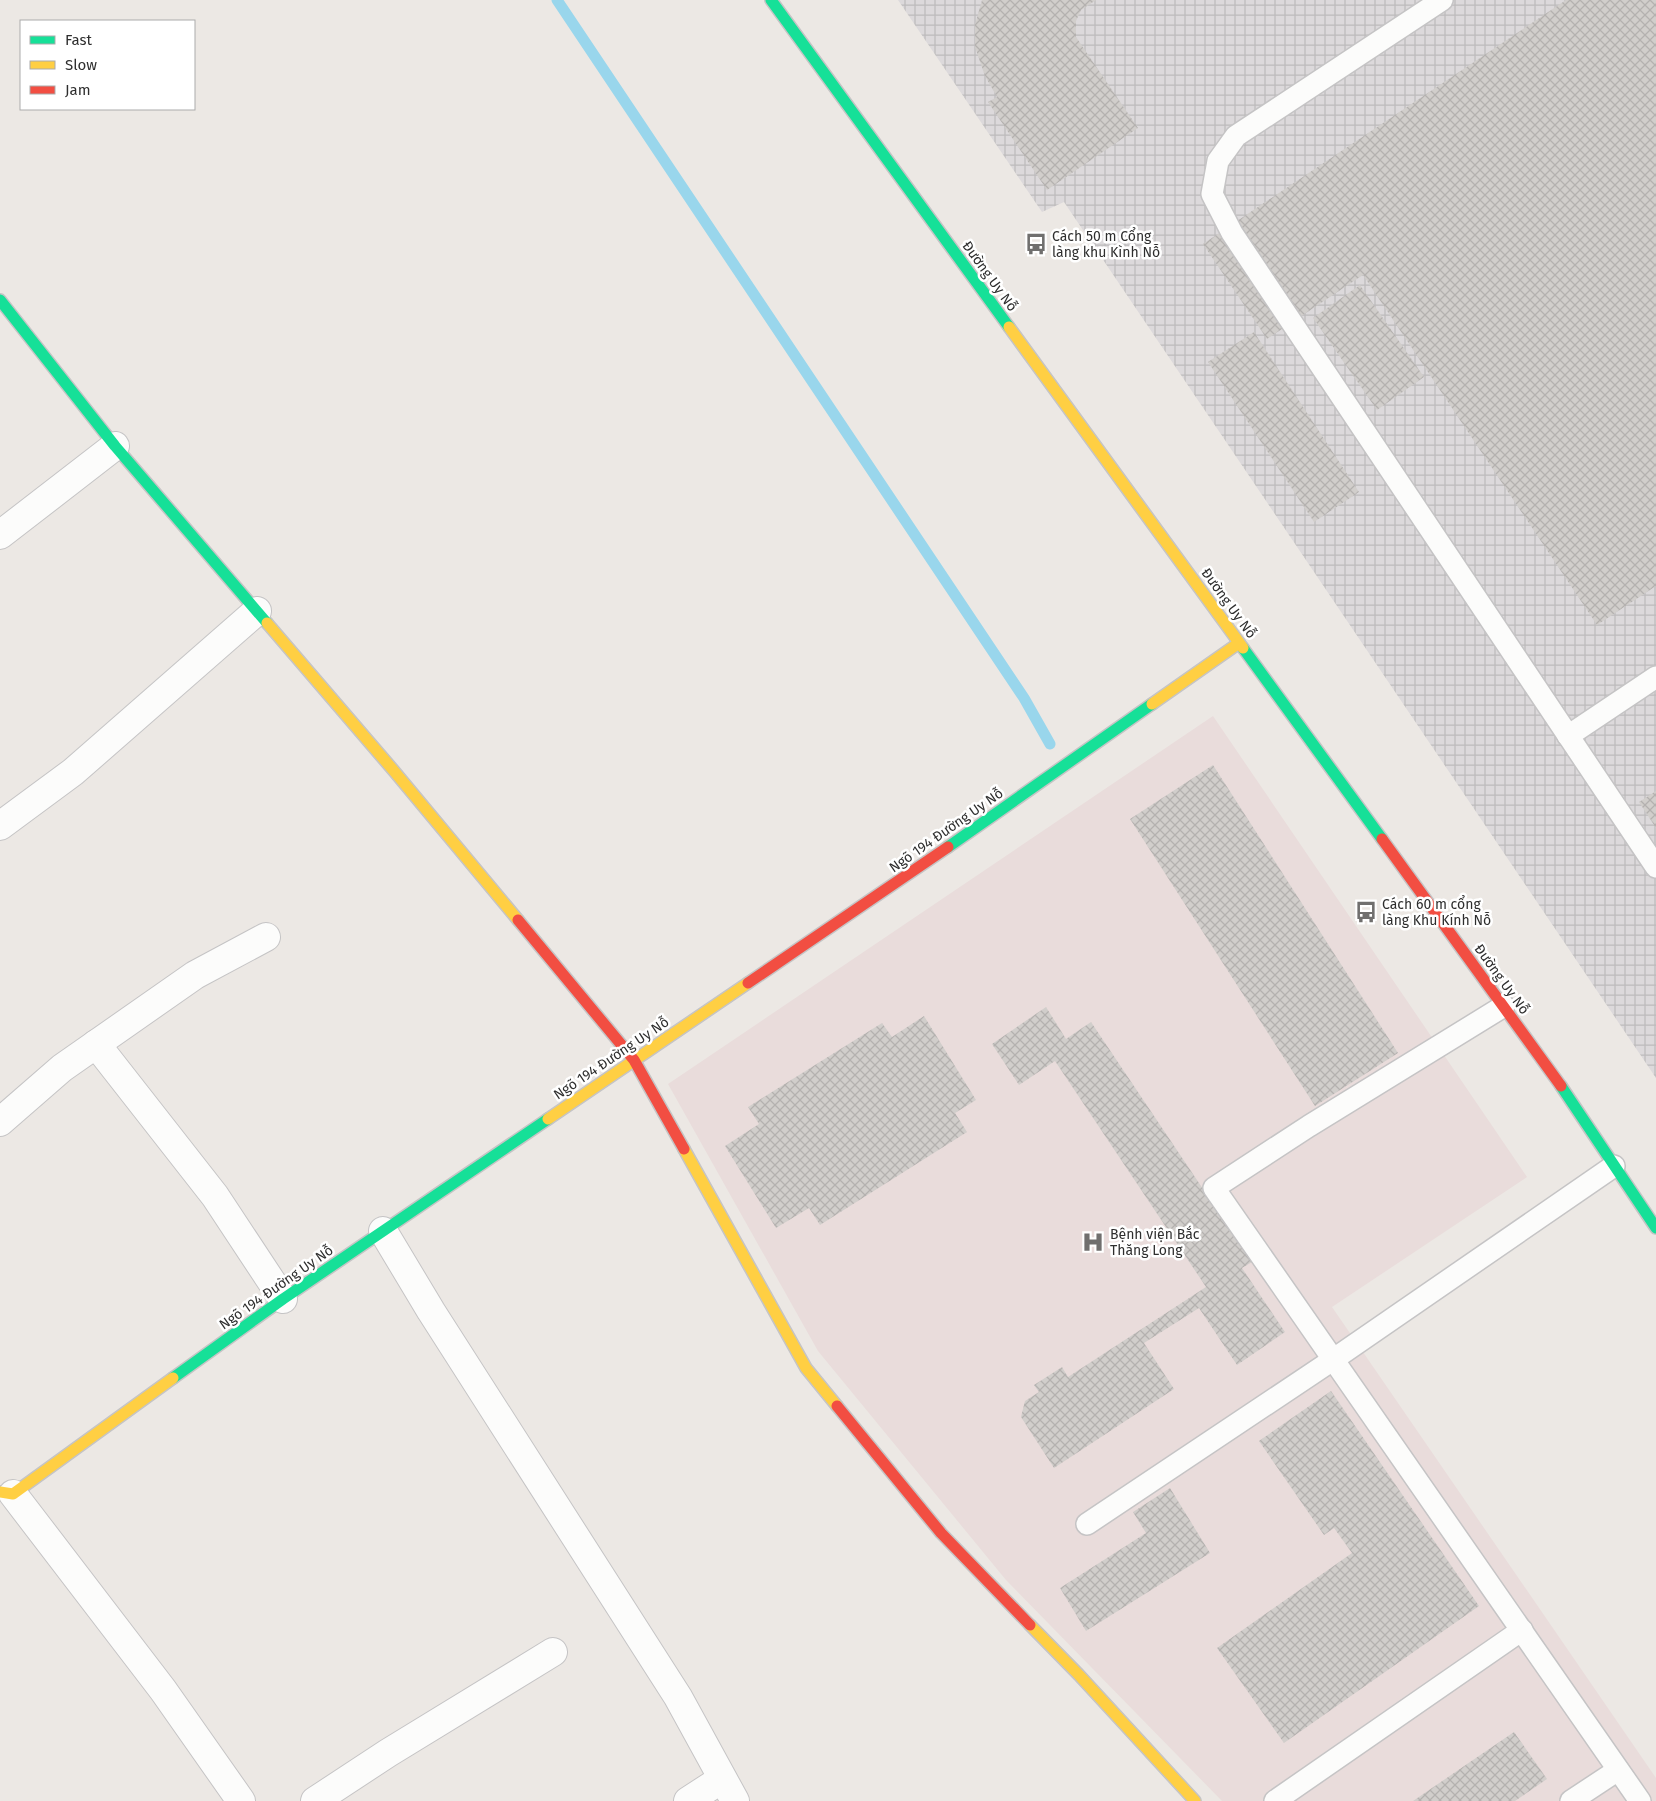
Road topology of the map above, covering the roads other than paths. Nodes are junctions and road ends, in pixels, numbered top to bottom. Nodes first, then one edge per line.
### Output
1 (771, 0) edge
2 (1442, 0) edge
3 (0, 300) edge
4 (115, 446) junction
5 (0, 535) edge
6 (257, 611) junction
7 (1239, 643) junction
8 (1656, 678) edge
9 (1568, 736) junction
10 (0, 826) edge
11 (1656, 867) edge
12 (266, 937) dead end
13 (1504, 1006) junction
14 (96, 1044) junction
15 (634, 1060) junction
16 (0, 1122) edge
17 (1614, 1166) junction
18 (1656, 1228) edge
19 (383, 1231) junction
20 (283, 1299) junction
21 (1334, 1359) junction
22 (6, 1493) edge
23 (1087, 1524) dead end
24 (1522, 1630) junction
25 (552, 1652) dead end
26 (1618, 1770) junction
27 (729, 1790) edge
28 (241, 1801) edge
29 (315, 1801) edge
30 (688, 1801) edge
31 (1195, 1801) edge
32 (1275, 1801) edge
33 (1571, 1801) edge
34 (1640, 1801) edge

1 - 7 street, Đường Uy Nỗ
2 - 9 lane
3 - 4 street
4 - 5 street
4 - 6 street
6 - 10 street
6 - 15 street
7 - 13 street, Đường Uy Nỗ
7 - 15 street, Ngõ 194 Đường Uy Nỗ
8 - 9 lane
9 - 11 lane
12 - 14 street
13 - 17 street, Đường Uy Nỗ
13 - 21 lane
14 - 16 street
14 - 20 street
15 - 19 street, Ngõ 194 Đường Uy Nỗ
15 - 31 street
17 - 18 street, Đường Uy Nỗ
17 - 21 lane
19 - 20 street, Ngõ 194 Đường Uy Nỗ
19 - 27 street
20 - 22 street, Ngõ 194 Đường Uy Nỗ
21 - 23 lane
21 - 24 lane
22 - 28 street
24 - 26 lane
24 - 32 lane
25 - 29 street
26 - 33 lane
26 - 34 lane
27 - 30 street

